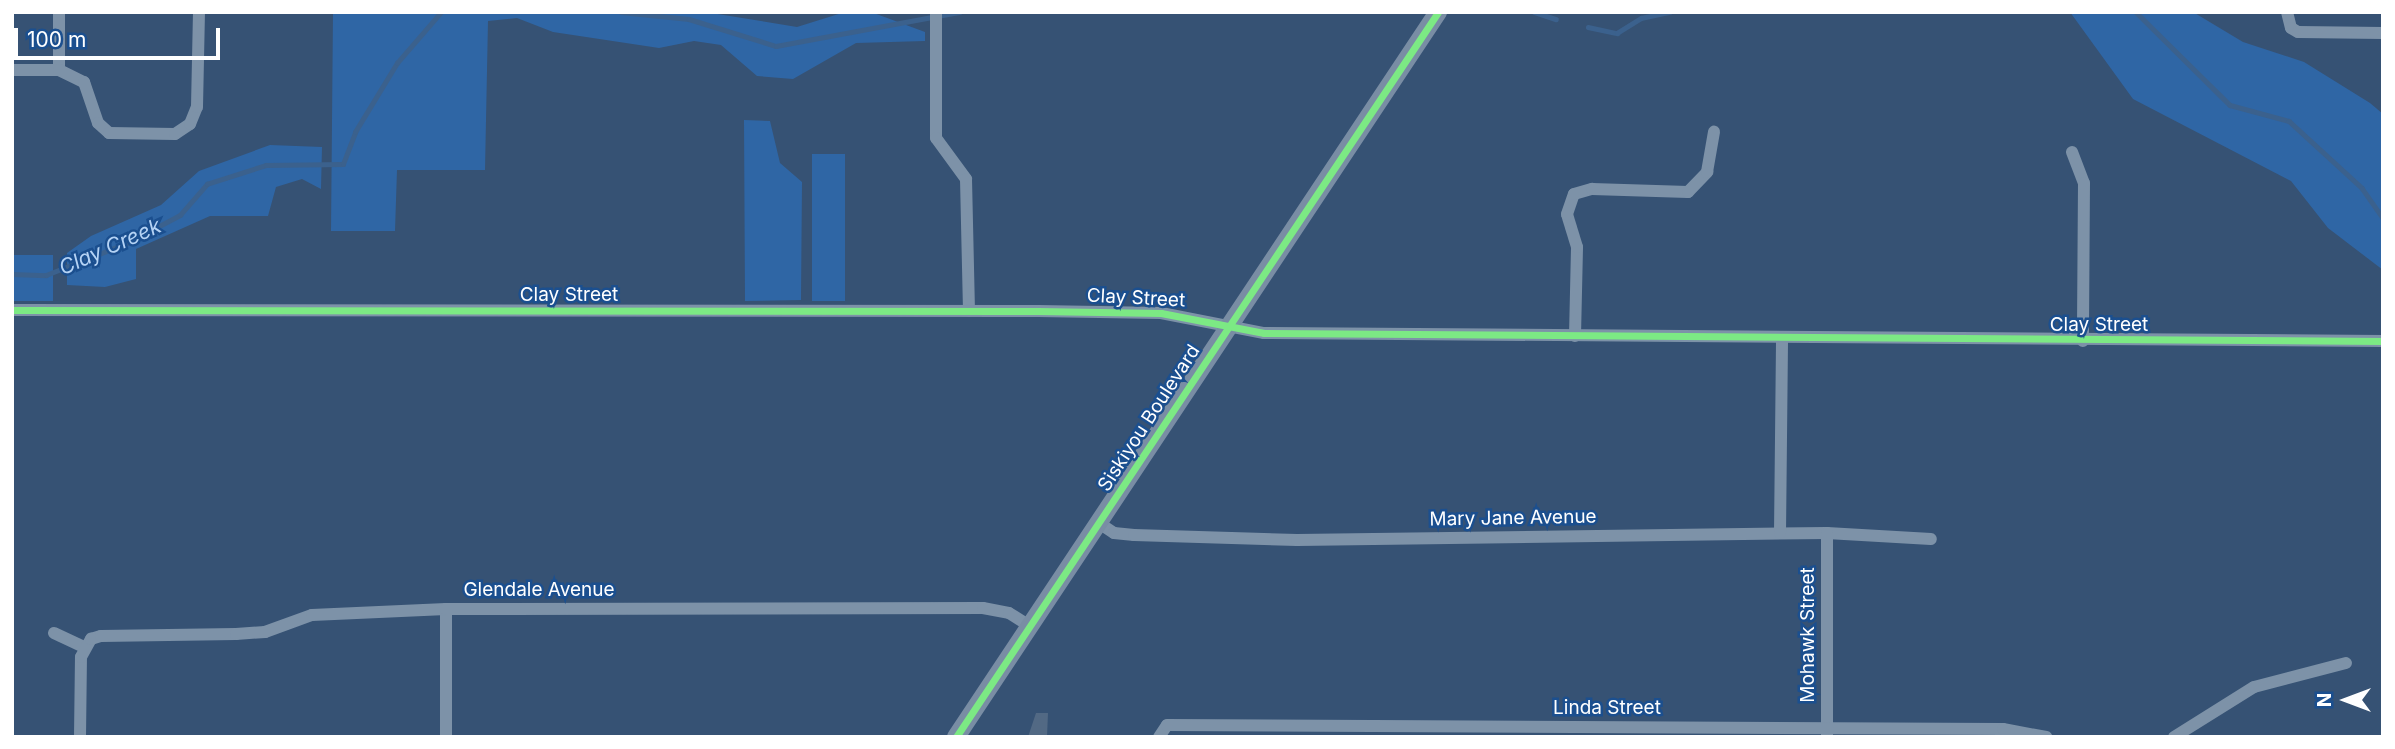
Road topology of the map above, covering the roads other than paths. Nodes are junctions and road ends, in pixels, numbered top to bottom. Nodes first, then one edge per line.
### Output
1 (59, 12) edge
2 (199, 12) edge
3 (936, 12) edge
4 (1438, 12) edge
5 (2287, 12) edge
6 (2383, 33) edge
7 (12, 70) edge
8 (59, 71) junction
9 (1714, 132) dead end
10 (2072, 152) dead end
11 (12, 310) edge
12 (969, 311) junction
13 (1229, 325) junction
14 (1575, 337) junction
15 (1782, 340) junction
16 (2083, 341) junction
17 (2383, 341) edge
18 (1099, 523) junction
19 (1780, 533) junction
20 (1827, 533) junction
21 (1931, 539) dead end
22 (446, 609) junction
23 (1030, 626) junction
24 (54, 632) dead end
25 (83, 647) junction
26 (2346, 663) dead end
27 (1601, 732) edge
28 (1827, 733) edge
29 (80, 737) edge
30 (446, 737) edge
31 (956, 737) edge
32 (1159, 737) edge
33 (2046, 737) edge
34 (2174, 737) edge

1 - 8 street
2 - 8 street
3 - 12 street
4 - 13 main road, Siskiyou Boulevard
5 - 6 street
7 - 8 street
9 - 14 street
10 - 16 street
11 - 12 street, Clay Street
12 - 13 street, Clay Street
13 - 14 street, Clay Street
13 - 18 main road, Siskiyou Boulevard
14 - 15 street, Clay Street
15 - 16 street, Clay Street
15 - 19 street
16 - 17 street, Clay Street
18 - 19 street, Mary Jane Avenue
18 - 23 main road, Siskiyou Boulevard
19 - 20 street, Mary Jane Avenue
20 - 21 street, Mary Jane Avenue
20 - 28 street, Mohawk Street
22 - 23 street, Glendale Avenue
22 - 25 street, Glendale Avenue
22 - 30 street
23 - 31 main road, Siskiyou Boulevard
24 - 25 street
25 - 29 street
26 - 34 street
27 - 28 street, Linda Street
27 - 32 street, Linda Street
28 - 33 street, Linda Street

